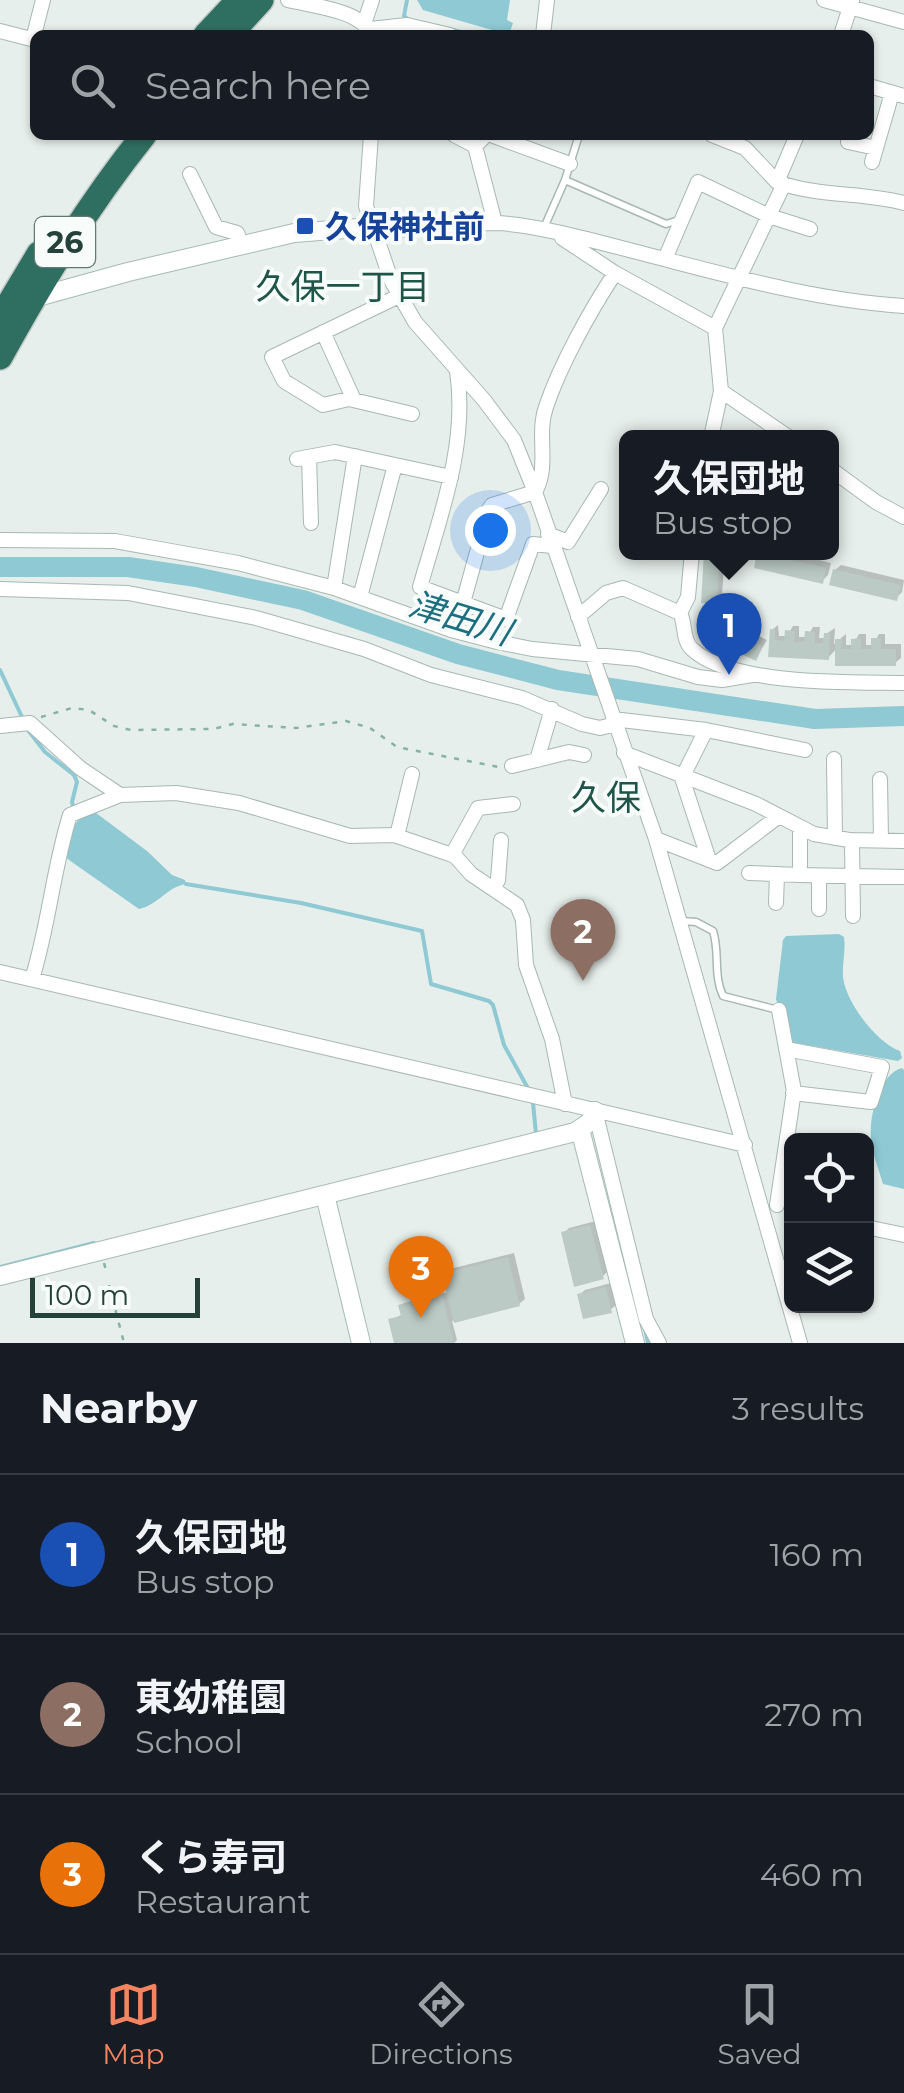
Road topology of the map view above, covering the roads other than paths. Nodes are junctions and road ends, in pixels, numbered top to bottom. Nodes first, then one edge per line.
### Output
1 (42, 0) edge
2 (238, 0) edge
3 (261, 0) edge
4 (288, 0) edge
5 (372, 0) edge
6 (546, 0) edge
7 (824, 0) edge
8 (851, 4) edge
9 (904, 22) edge
10 (369, 29) edge
11 (36, 30) edge
12 (211, 30) edge
13 (234, 30) edge
14 (426, 30) edge
15 (543, 30) edge
16 (843, 30) edge
17 (0, 31) edge
18 (30, 38) edge
19 (874, 88) edge
20 (898, 95) edge
21 (118, 140) edge
22 (140, 140) edge
23 (371, 140) edge
24 (484, 140) edge
25 (487, 140) edge
26 (577, 140) edge
27 (725, 140) edge
28 (795, 140) edge
29 (848, 142) dead end
30 (570, 164) junction
31 (190, 174) dead end
32 (566, 180) junction
33 (780, 183) junction
34 (904, 204) edge
35 (768, 216) junction
36 (682, 218) junction
37 (496, 223) junction
38 (810, 229) dead end
39 (372, 230) junction
40 (550, 233) junction
41 (242, 245) junction
42 (665, 259) junction
43 (614, 274) junction
44 (737, 279) junction
45 (399, 296) junction
46 (904, 306) edge
47 (10, 307) edge
48 (715, 328) junction
49 (323, 332) junction
50 (0, 357) edge
51 (457, 371) junction
52 (721, 391) junction
53 (354, 400) junction
54 (412, 414) dead end
55 (712, 430) edge
56 (778, 430) edge
57 (355, 456) junction
58 (395, 465) junction
59 (839, 475) edge
60 (451, 477) junction
61 (601, 488) dead end
62 (535, 492) junction
63 (904, 517) edge
64 (311, 523) dead end
65 (0, 540) edge
66 (550, 540) junction
67 (691, 560) edge
68 (334, 588) junction
69 (0, 589) edge
70 (360, 597) junction
71 (464, 603) junction
72 (680, 613) junction
73 (578, 617) junction
74 (592, 655) junction
75 (752, 676) junction
76 (904, 682) edge
77 (552, 709) junction
78 (614, 722) junction
79 (0, 726) edge
80 (706, 730) junction
81 (805, 750) dead end
82 (624, 753) junction
83 (584, 756) dead end
84 (834, 759) dead end
85 (537, 760) junction
86 (512, 766) road end
87 (412, 774) dead end
88 (682, 778) junction
89 (880, 779) dead end
90 (120, 795) junction
91 (513, 804) dead end
92 (779, 816) junction
93 (800, 828) junction
94 (397, 836) junction
95 (836, 838) junction
96 (656, 839) junction
97 (501, 840) dead end
98 (852, 840) junction
99 (881, 840) junction
100 (904, 841) edge
101 (452, 855) junction
102 (709, 860) junction
103 (749, 872) dead end
104 (776, 874) junction
105 (800, 875) junction
106 (819, 876) junction
107 (851, 876) junction
108 (904, 878) edge
109 (493, 889) junction
110 (776, 903) dead end
111 (819, 909) dead end
112 (852, 916) dead end
113 (681, 921) junction
114 (0, 972) edge
115 (32, 979) junction
116 (779, 1010) joint
117 (786, 1049) junction
118 (794, 1094) junction
119 (564, 1104) junction
120 (596, 1111) junction
121 (580, 1128) junction
122 (745, 1146) junction
123 (325, 1195) junction
124 (778, 1210) edge
125 (874, 1229) edge
126 (904, 1235) edge
127 (0, 1276) edge
128 (362, 1343) edge
129 (635, 1343) edge
130 (659, 1343) edge
131 (800, 1343) edge

1 - 11 street
2 - 12 highway
3 - 13 highway
4 - 10 street
5 - 10 street
6 - 15 street
7 - 8 street
8 - 9 street
8 - 16 street
10 - 14 street
17 - 18 street
19 - 20 street
20 - 29 street
21 - 47 highway, 26
22 - 47 highway, 26
23 - 39 street
24 - 37 street
25 - 30 street
26 - 30 lane
27 - 33 street
28 - 33 street
30 - 32 lane
31 - 41 street
32 - 36 lane
32 - 40 lane
33 - 34 street
33 - 35 street
35 - 36 street
35 - 38 street
35 - 44 street
36 - 42 street
37 - 39 street
37 - 40 street
39 - 41 street
39 - 45 street
40 - 42 street
40 - 43 street
41 - 47 street
42 - 44 street
43 - 48 street
43 - 62 street
44 - 46 street
44 - 48 street
45 - 49 street
45 - 51 street
47 - 50 highway, 26
48 - 52 street
49 - 53 street
49 - 53 street
51 - 60 street
51 - 62 street
52 - 55 street
52 - 56 street
53 - 54 street
57 - 58 street
57 - 64 street
57 - 68 street
58 - 60 street
58 - 70 street
59 - 63 street
60 - 71 street
61 - 66 street
62 - 66 street
62 - 71 street
65 - 68 street
66 - 71 street
66 - 73 street
67 - 72 street
68 - 70 street
69 - 77 street
70 - 74 street
72 - 73 street
72 - 75 street
73 - 74 street
74 - 75 street
74 - 78 street
75 - 76 street
77 - 78 street
77 - 85 street
78 - 80 street
78 - 82 street
79 - 90 street
80 - 81 street
80 - 88 street
82 - 88 street
82 - 96 street
83 - 85 street
84 - 95 street
85 - 86 street
87 - 94 street
88 - 92 street
88 - 102 street
89 - 99 street
90 - 94 street
90 - 115 street
91 - 101 street
92 - 93 street
92 - 102 street
93 - 95 street
93 - 105 street
94 - 101 street
95 - 98 street
96 - 102 street
96 - 113 street
97 - 109 street
98 - 99 street
98 - 107 street
99 - 100 street
101 - 109 street
103 - 104 street
104 - 105 street
104 - 110 street
105 - 106 street
106 - 107 street
106 - 111 street
107 - 108 street
107 - 112 street
109 - 119 street
113 - 116 lane
113 - 122 street
114 - 115 street
115 - 119 street
116 - 117 street
117 - 118 street
117 - 118 street
118 - 124 street
119 - 120 street
120 - 121 street
120 - 122 street
120 - 130 street
121 - 123 street
121 - 129 street
122 - 124 street
123 - 127 street
123 - 128 street
124 - 131 street
125 - 126 street

